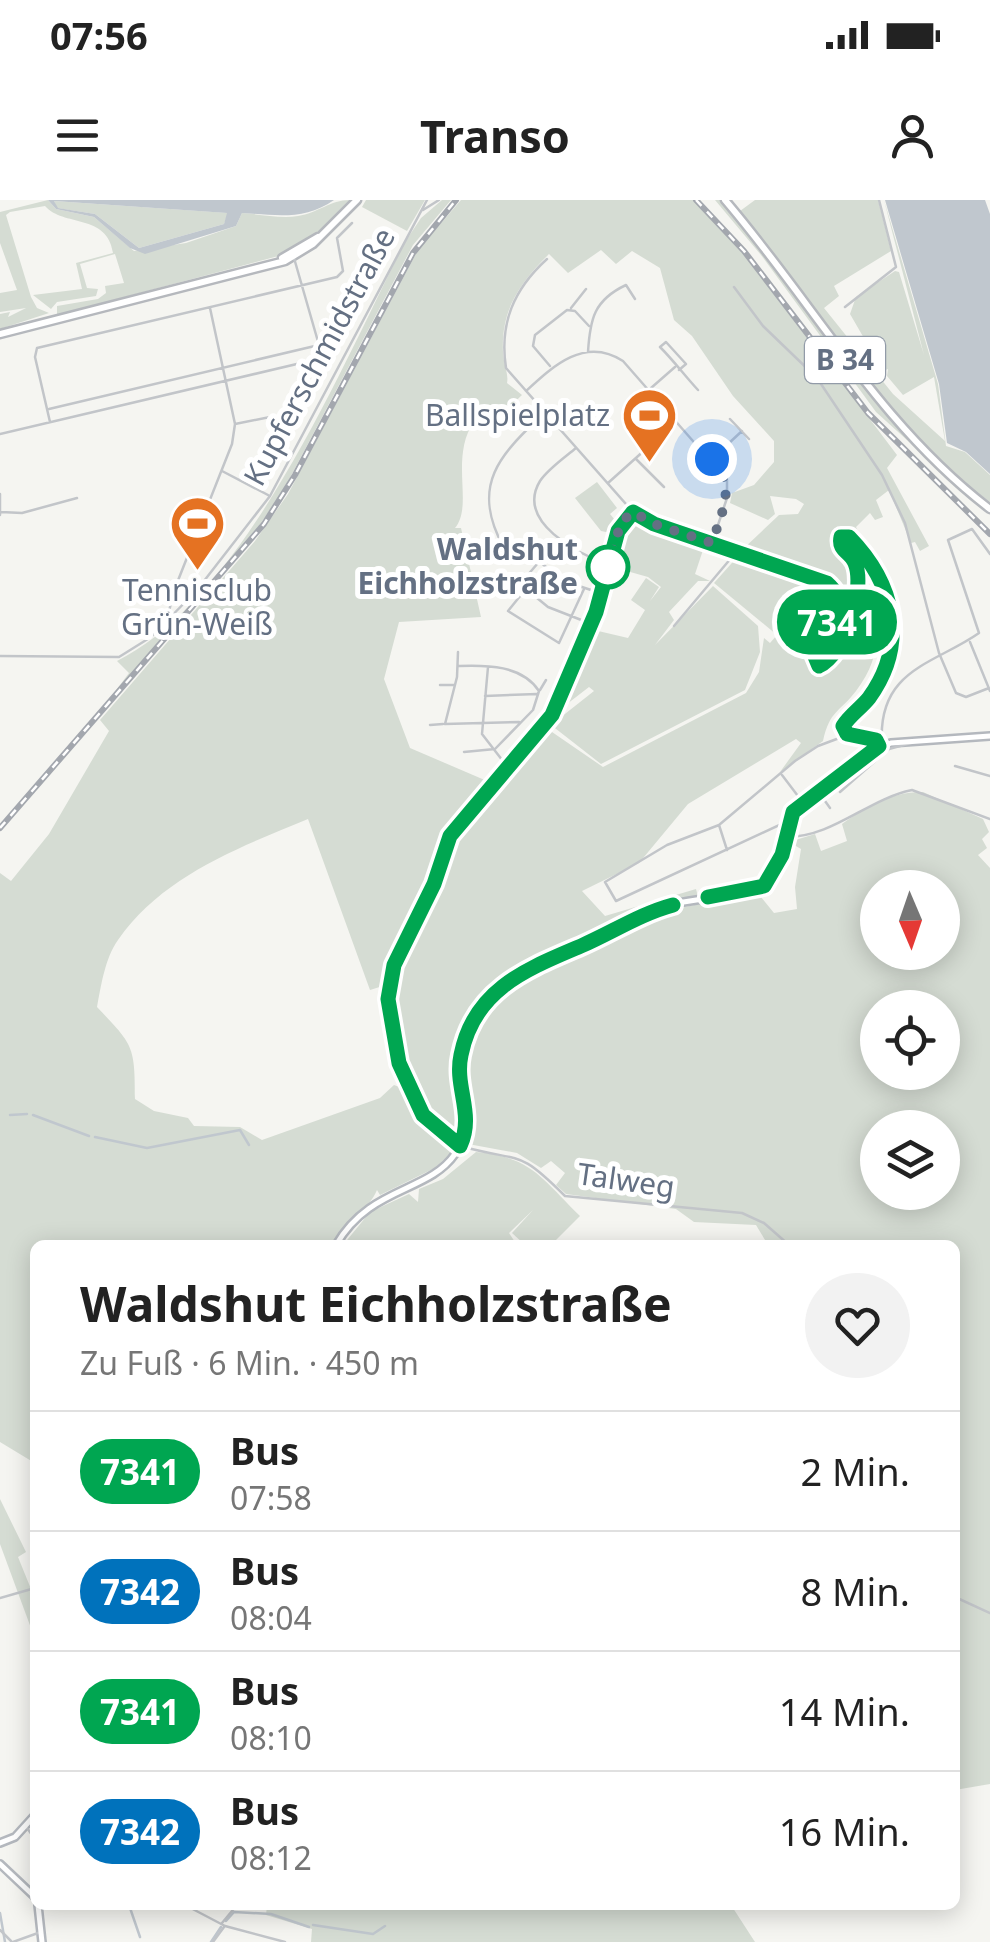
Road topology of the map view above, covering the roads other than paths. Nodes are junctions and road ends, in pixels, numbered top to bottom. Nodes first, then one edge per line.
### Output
1 (356, 200) edge
2 (427, 200) edge
3 (439, 200) edge
4 (725, 200) edge
5 (880, 200) edge
6 (422, 210) junction
7 (352, 223) dead end
8 (297, 253) junction
9 (547, 259) dead end
10 (299, 265) junction
11 (304, 284) junction
12 (734, 287) dead end
13 (586, 289) dead end
14 (635, 299) dead end
15 (210, 307) junction
16 (845, 307) dead end
17 (570, 309) junction
18 (589, 326) junction
19 (0, 334) edge
20 (319, 345) junction
21 (588, 353) junction
22 (551, 367) junction
23 (677, 367) junction
24 (224, 368) junction
25 (166, 382) junction
26 (227, 382) junction
27 (650, 390) junction
28 (698, 390) dead end
29 (524, 392) junction
30 (169, 395) junction
31 (106, 396) junction
32 (666, 408) junction
33 (48, 409) junction
34 (109, 409) junction
35 (544, 414) junction
36 (274, 416) dead end
37 (730, 419) dead end
38 (677, 420) junction
39 (50, 422) junction
40 (236, 424) junction
41 (644, 428) dead end
42 (742, 430) junction
43 (0, 434) edge
44 (749, 438) dead end
45 (576, 448) junction
46 (635, 458) junction
47 (712, 459) junction
48 (222, 470) junction
49 (608, 484) junction
50 (664, 487) dead end
51 (0, 494) edge
52 (270, 496) junction
53 (77, 498) dead end
54 (990, 509) edge
55 (633, 512) junction
56 (0, 514) edge
57 (500, 540) dead end
58 (712, 543) junction
59 (737, 551) junction
60 (530, 553) dead end
61 (990, 554) edge
62 (538, 562) junction
63 (609, 565) junction
64 (584, 588) junction
65 (524, 590) junction
66 (597, 592) dead end
67 (574, 618) junction
68 (166, 622) junction
69 (590, 624) junction
70 (674, 626) dead end
71 (969, 639) junction
72 (458, 652) dead end
73 (939, 653) junction
74 (0, 656) edge
75 (488, 665) junction
76 (459, 666) junction
77 (546, 680) dead end
78 (455, 684) junction
79 (440, 685) dead end
80 (990, 689) edge
81 (539, 692) junction
82 (484, 696) junction
83 (480, 722) junction
84 (520, 723) junction
85 (430, 724) dead end
86 (444, 724) junction
87 (847, 734) junction
88 (990, 736) edge
89 (912, 742) junction
90 (880, 745) junction
91 (492, 751) junction
92 (464, 752) dead end
93 (507, 766) junction
94 (954, 766) dead end
95 (781, 774) junction
96 (990, 776) edge
97 (492, 790) joint
98 (840, 792) dead end
99 (819, 793) junction
100 (804, 804) junction
101 (830, 808) dead end
102 (990, 819) edge
103 (788, 821) junction
104 (718, 825) junction
105 (786, 837) junction
106 (728, 852) junction
107 (460, 1146) junction
108 (340, 1240) edge
109 (783, 1240) edge
110 (30, 1589) edge
111 (0, 1598) edge
112 (960, 1599) edge
113 (990, 1614) edge
114 (30, 1819) edge
115 (24, 1824) junction
116 (30, 1832) edge
117 (0, 1843) edge
118 (0, 1864) edge
119 (30, 1886) edge
120 (39, 1910) edge
121 (194, 1910) edge
122 (234, 1910) edge
123 (223, 1925) junction
124 (2, 1931) edge
125 (38, 1933) dead end
126 (259, 1936) junction
127 (13, 1942) edge
128 (42, 1942) edge
129 (213, 1942) edge
130 (259, 1942) edge
131 (284, 1942) edge

1 - 8 main road
2 - 6 street, Kupferschmidstraße
3 - 6 street
4 - 54 main road, B 34
5 - 16 street
6 - 52 street, Kupferschmidstraße
7 - 11 street
8 - 10 street
8 - 10 street
8 - 19 main road
9 - 29 street
10 - 11 street
11 - 15 street
11 - 20 street
12 - 73 street
13 - 17 street
14 - 18 street
15 - 24 street
15 - 33 street
17 - 18 street
17 - 22 street
18 - 21 street
20 - 24 street
20 - 26 street
21 - 22 street
21 - 27 street
22 - 29 street
23 - 23 street
23 - 27 street
23 - 28 street
24 - 25 street
24 - 26 street
25 - 30 street
25 - 31 street
26 - 30 street
26 - 40 street
27 - 32 street
29 - 35 street
30 - 34 street
31 - 33 street
31 - 34 street
32 - 38 street
32 - 41 street
33 - 39 street
34 - 39 street
35 - 45 street
35 - 57 street
36 - 40 street
37 - 42 street
38 - 46 street
38 - 47 street
39 - 43 street
40 - 48 street
42 - 44 street
42 - 47 street
45 - 49 street
45 - 63 street
46 - 49 street
46 - 50 street
47 - 58 street
48 - 52 street
48 - 68 street
49 - 55 street
51 - 56 street
52 - 68 street, Kupferschmidstraße
53 - 56 street
55 - 58 street
55 - 63 street
58 - 59 street
59 - 70 street
59 - 87 street
60 - 62 street
61 - 71 street
62 - 64 street
62 - 65 street
63 - 69 street
64 - 66 street
64 - 67 street
65 - 67 street
65 - 67 street
67 - 69 street
68 - 74 street, Kupferschmidstraße
69 - 93 street
71 - 73 street
71 - 80 street
72 - 76 street
73 - 80 street
73 - 90 street
75 - 76 street
75 - 81 street
75 - 82 street
76 - 78 street
77 - 81 street
78 - 79 street
78 - 86 street
81 - 82 street
81 - 84 street
82 - 83 street
83 - 84 street
83 - 86 street
83 - 91 street
84 - 91 street
85 - 86 street
87 - 90 street
87 - 95 street
88 - 89 main road
89 - 90 main road
89 - 98 street
90 - 99 main road
91 - 92 street
91 - 93 street
93 - 97 street
94 - 96 street
95 - 100 street
95 - 104 street
97 - 107 main road
99 - 100 main road
99 - 101 street
100 - 103 main road
102 - 105 street
103 - 105 main road
103 - 106 street
104 - 106 street
104 - 106 street
105 - 107 main road
107 - 108 main road
107 - 109 street, Talweg
110 - 111 street
112 - 113 street
114 - 115 main road
115 - 116 street
115 - 117 main road
118 - 119 main road
120 - 128 main road
121 - 123 street
122 - 123 street
123 - 126 street
123 - 129 street
124 - 127 street
125 - 127 street
126 - 130 street
126 - 131 street

